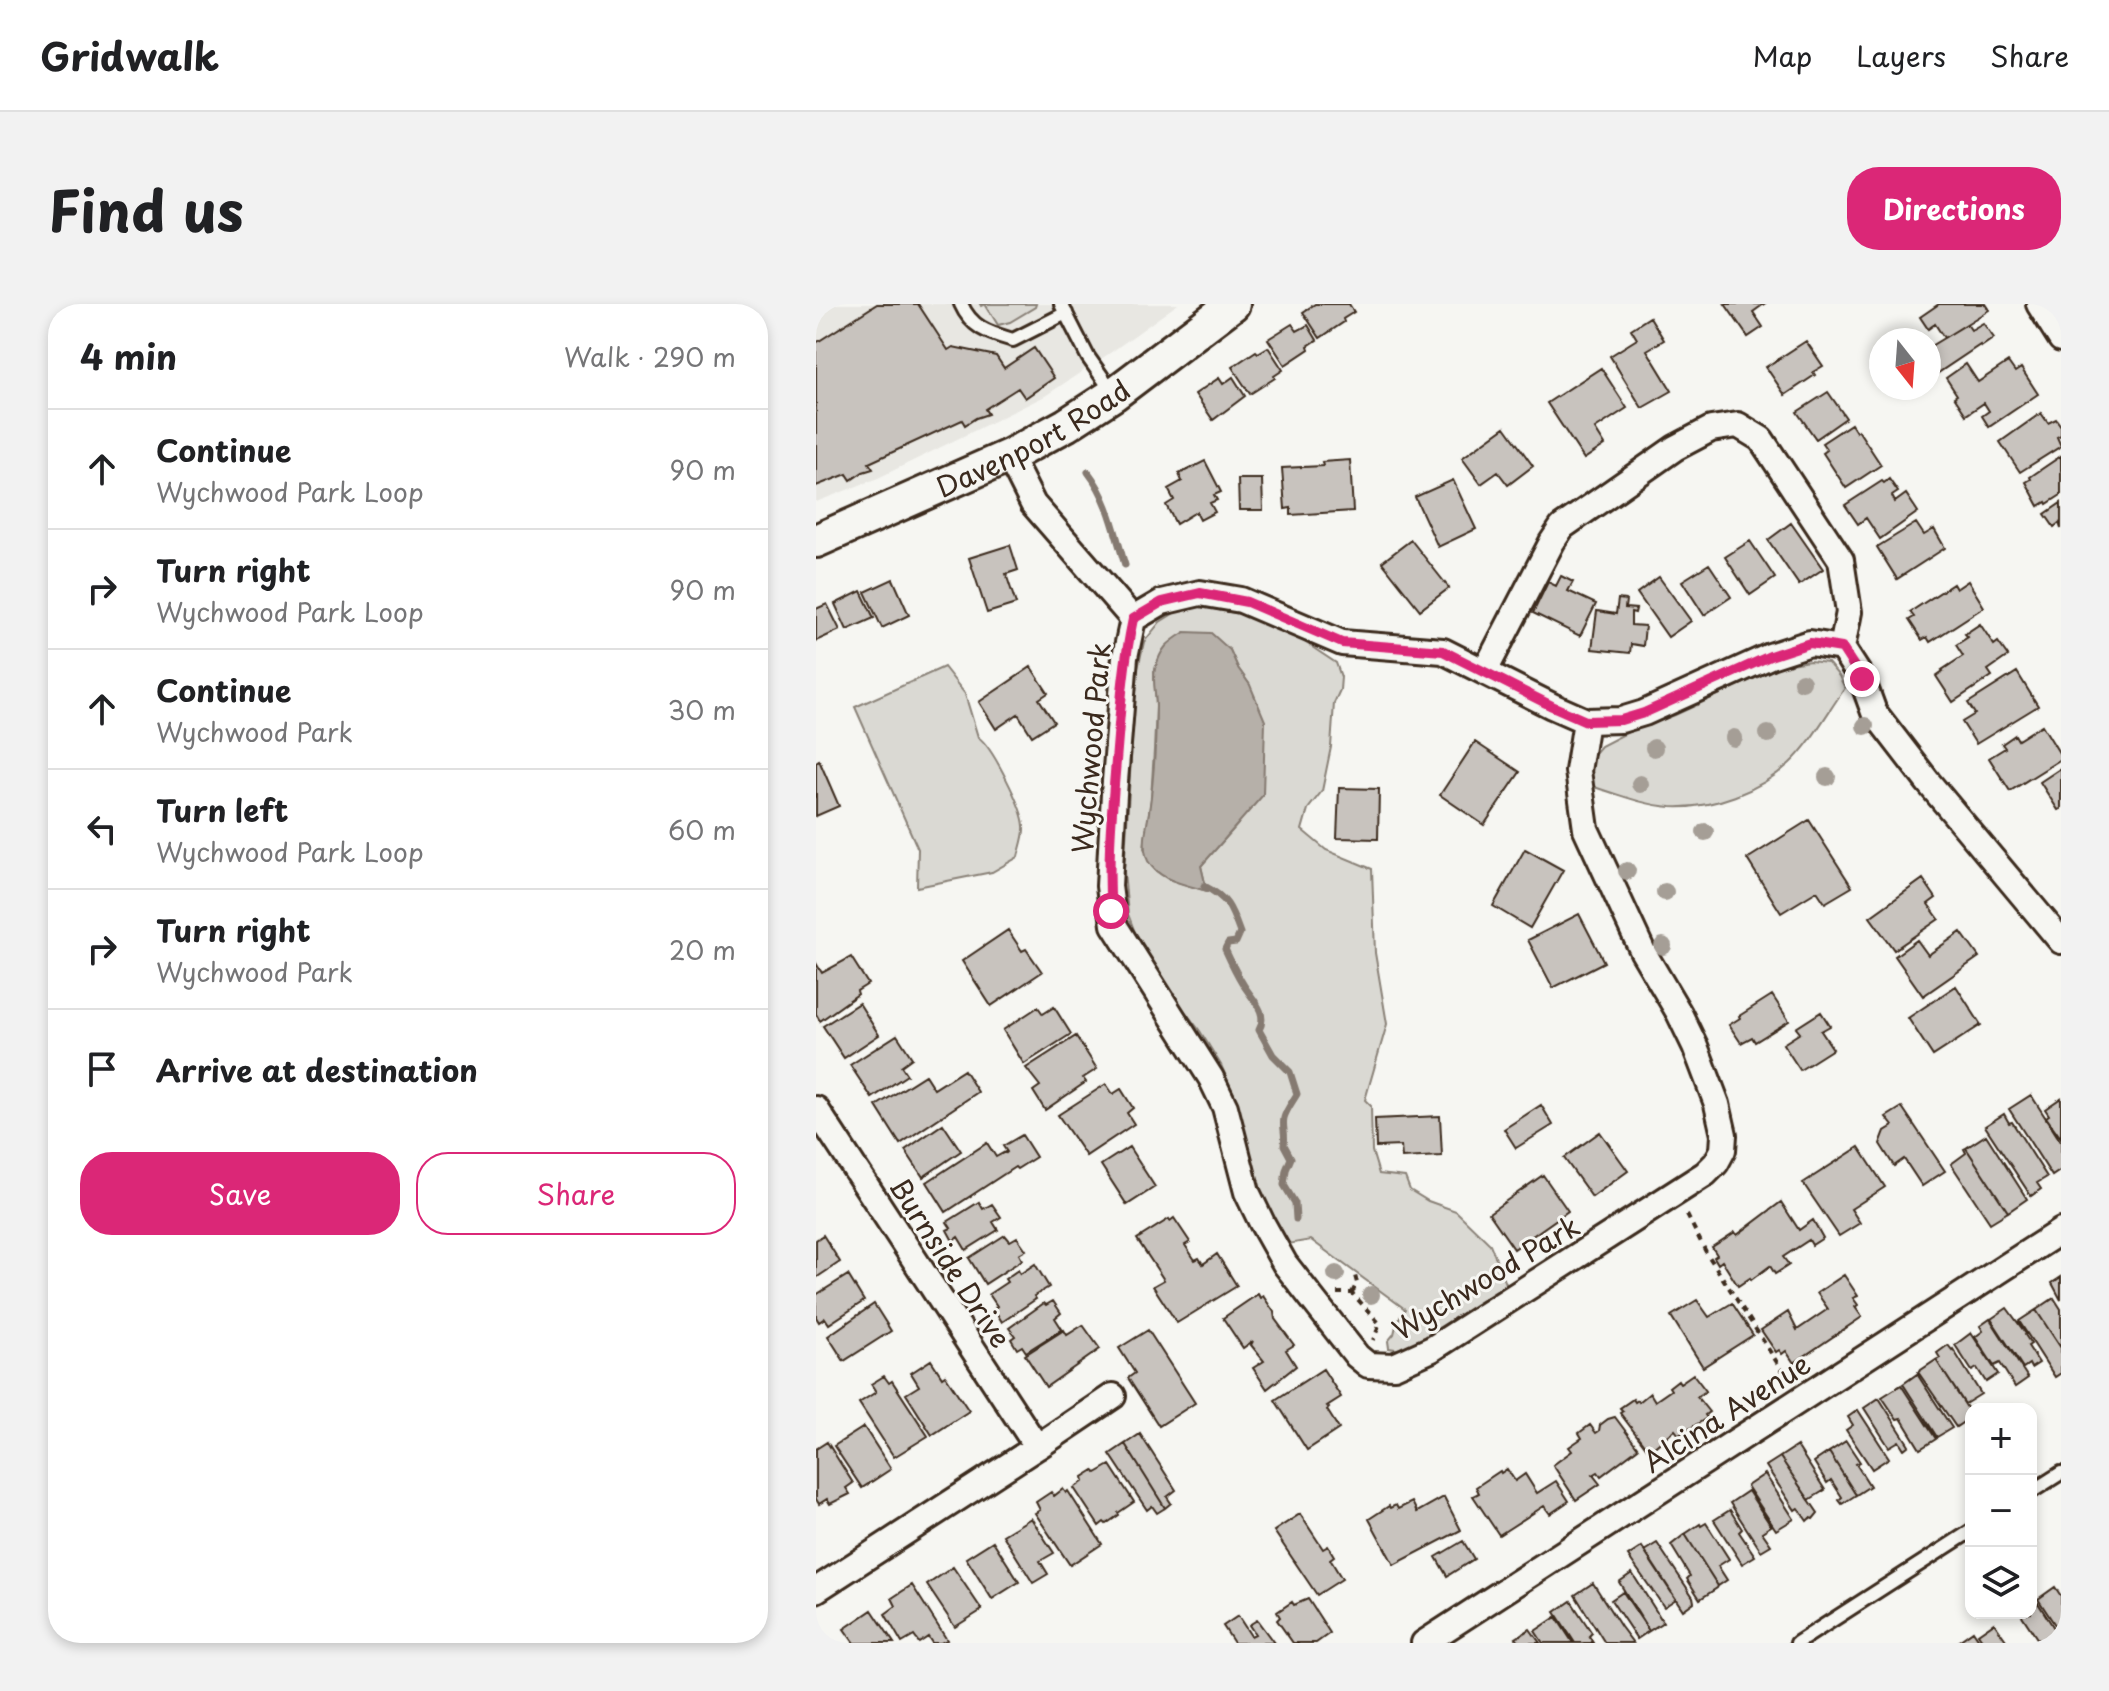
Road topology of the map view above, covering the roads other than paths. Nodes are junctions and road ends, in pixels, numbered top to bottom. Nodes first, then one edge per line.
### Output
1 (961, 304) edge
2 (1233, 304) edge
3 (2039, 304) edge
4 (1064, 308) edge
5 (2061, 339) edge
6 (1114, 394) junction
7 (1009, 456) junction
8 (816, 541) edge
9 (1133, 619) junction
10 (1842, 648) junction
11 (1485, 671) junction
12 (1586, 721) junction
13 (2061, 941) edge
14 (816, 1109) edge
15 (2061, 1231) edge
16 (1113, 1396) dead end
17 (1037, 1447) junction
18 (2061, 1473) edge
19 (2037, 1488) edge
20 (1965, 1535) edge
21 (816, 1590) edge
22 (1424, 1643) edge
23 (1797, 1643) edge

1 - 4 lane
2 - 6 street, Davenport Road
3 - 5 street
4 - 6 lane
6 - 7 street, Davenport Road
7 - 8 street, Davenport Road
7 - 9 street, Wychwood Park
9 - 11 street, Wychwood Park
9 - 12 street, Wychwood Park
10 - 11 street
10 - 12 street, Wychwood Park
10 - 13 street
11 - 12 street, Wychwood Park
14 - 17 street, Burnside Drive
15 - 22 street, Alcina Avenue
16 - 17 street
17 - 21 street
18 - 19 lane
20 - 23 lane

